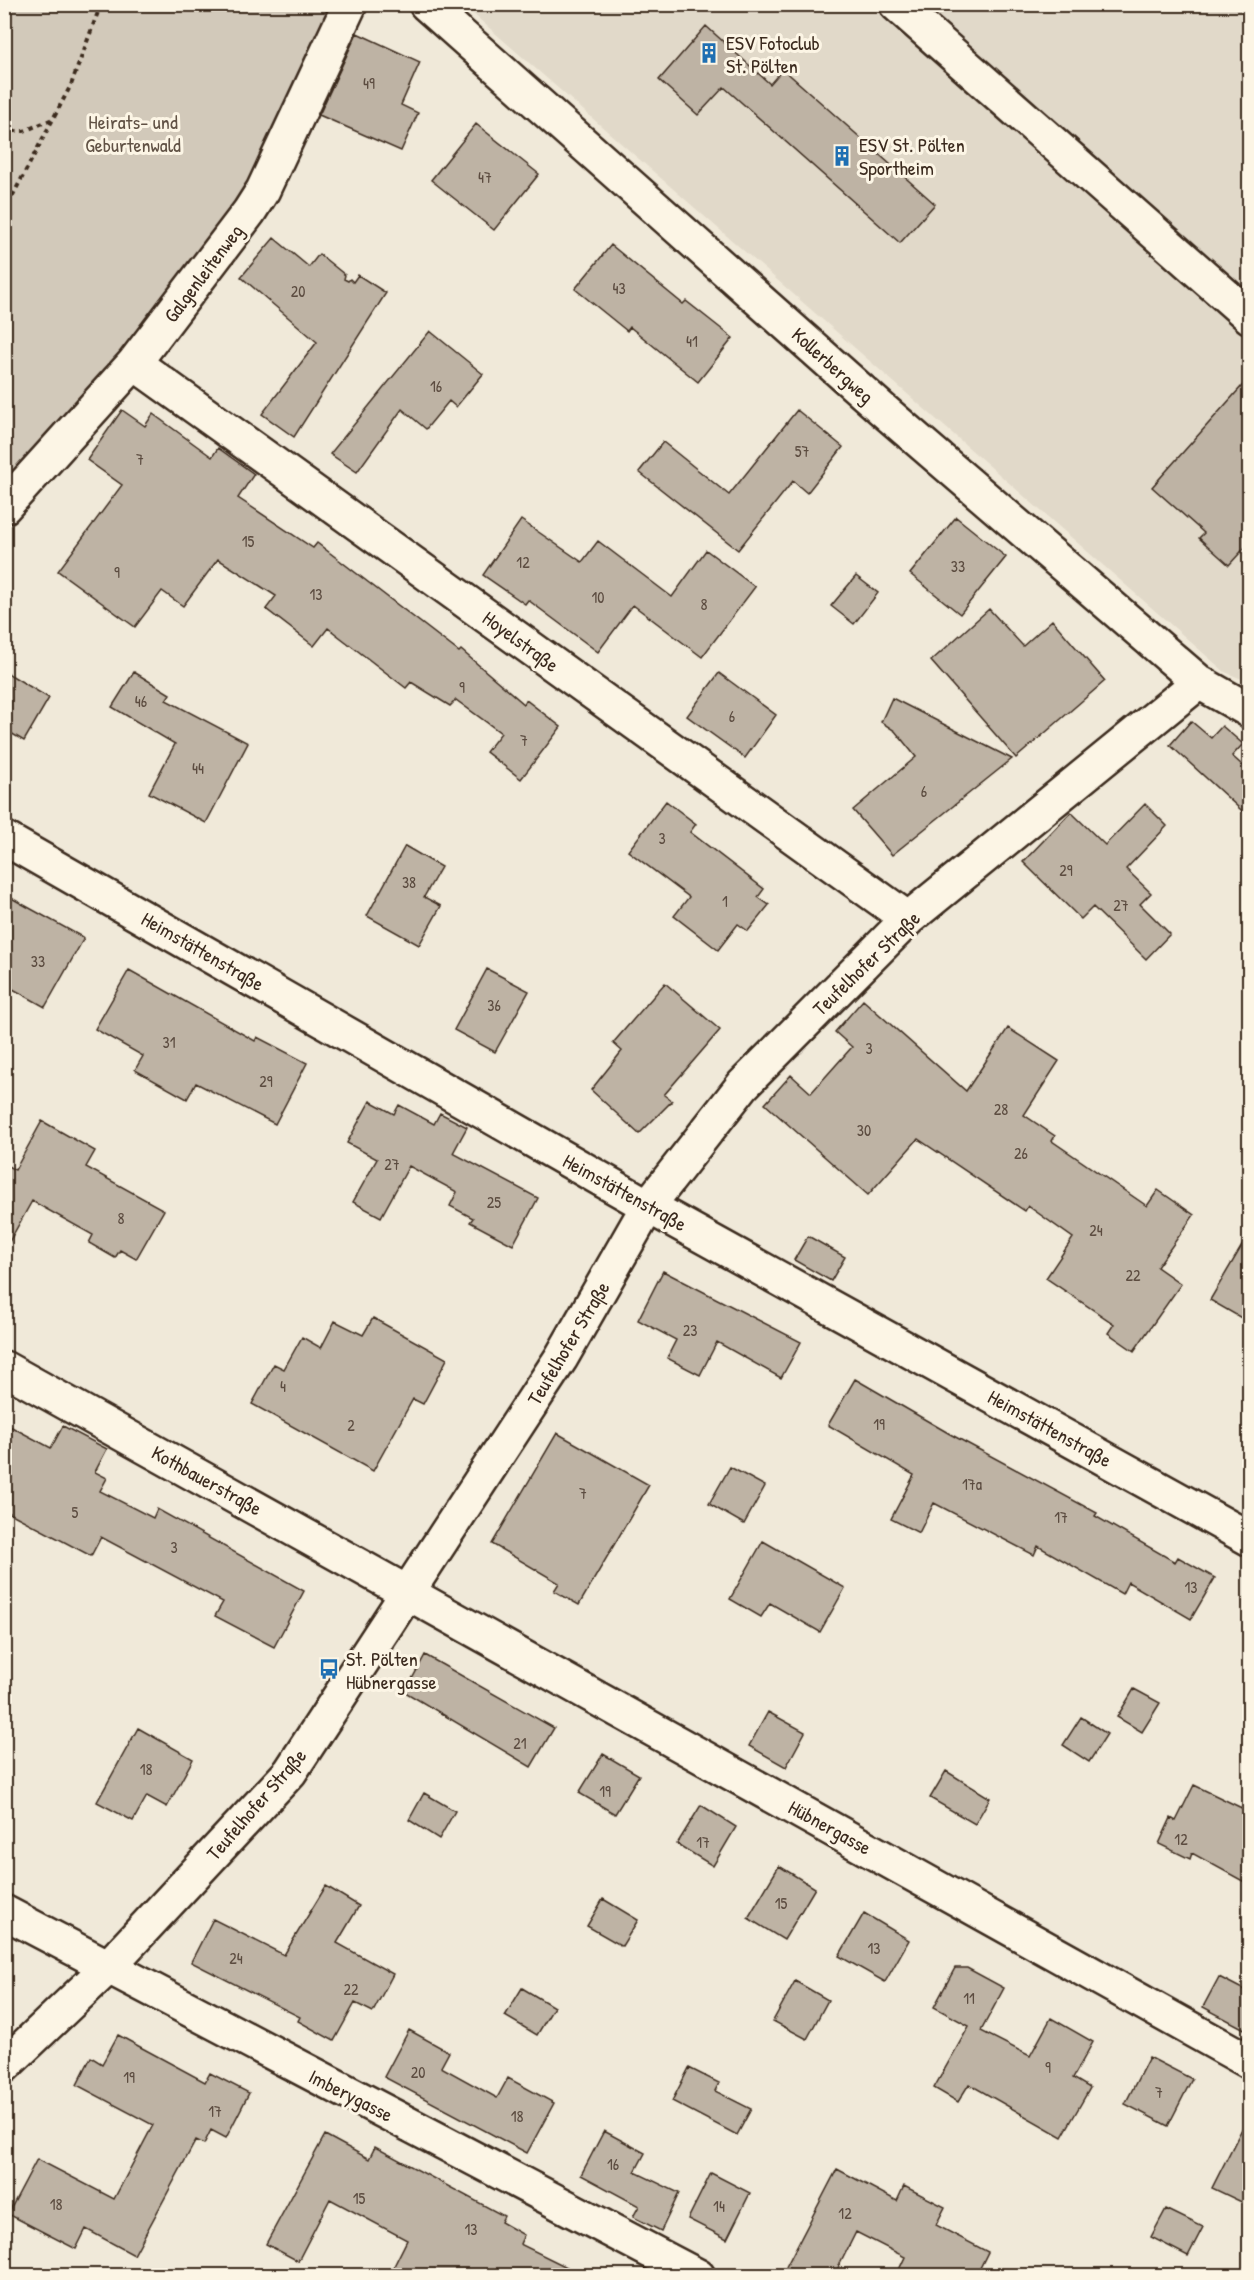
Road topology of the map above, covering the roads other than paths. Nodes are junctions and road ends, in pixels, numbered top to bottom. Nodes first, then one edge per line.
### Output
1 (350, 4) edge
2 (426, 4) edge
3 (896, 4) edge
4 (1250, 317) edge
5 (134, 363) junction
6 (4, 507) edge
7 (1199, 682) junction
8 (1250, 711) edge
9 (4, 838) edge
10 (908, 919) junction
11 (648, 1206) junction
12 (4, 1368) edge
13 (1250, 1539) edge
14 (410, 1592) junction
15 (4, 1912) edge
16 (107, 1968) junction
17 (1250, 2062) edge
18 (4, 2066) edge
19 (698, 2276) edge

1 - 5 street, Galgenleitenweg
2 - 7 street, Kollerbergweg
3 - 4 street
5 - 6 street, Galgenleitenweg
5 - 10 street, Hoyelstraße
7 - 8 street, Kollerbergweg
7 - 10 street, Teufelhofer Straße
9 - 11 street, Heimstättenstraße
10 - 11 street, Teufelhofer Straße
11 - 13 street, Heimstättenstraße
11 - 14 street, Teufelhofer Straße
12 - 14 street, Kothbauerstraße
14 - 16 street, Teufelhofer Straße
14 - 17 street, Hübnergasse
15 - 16 street, Imberygasse
16 - 18 street, Teufelhofer Straße
16 - 19 street, Imberygasse

